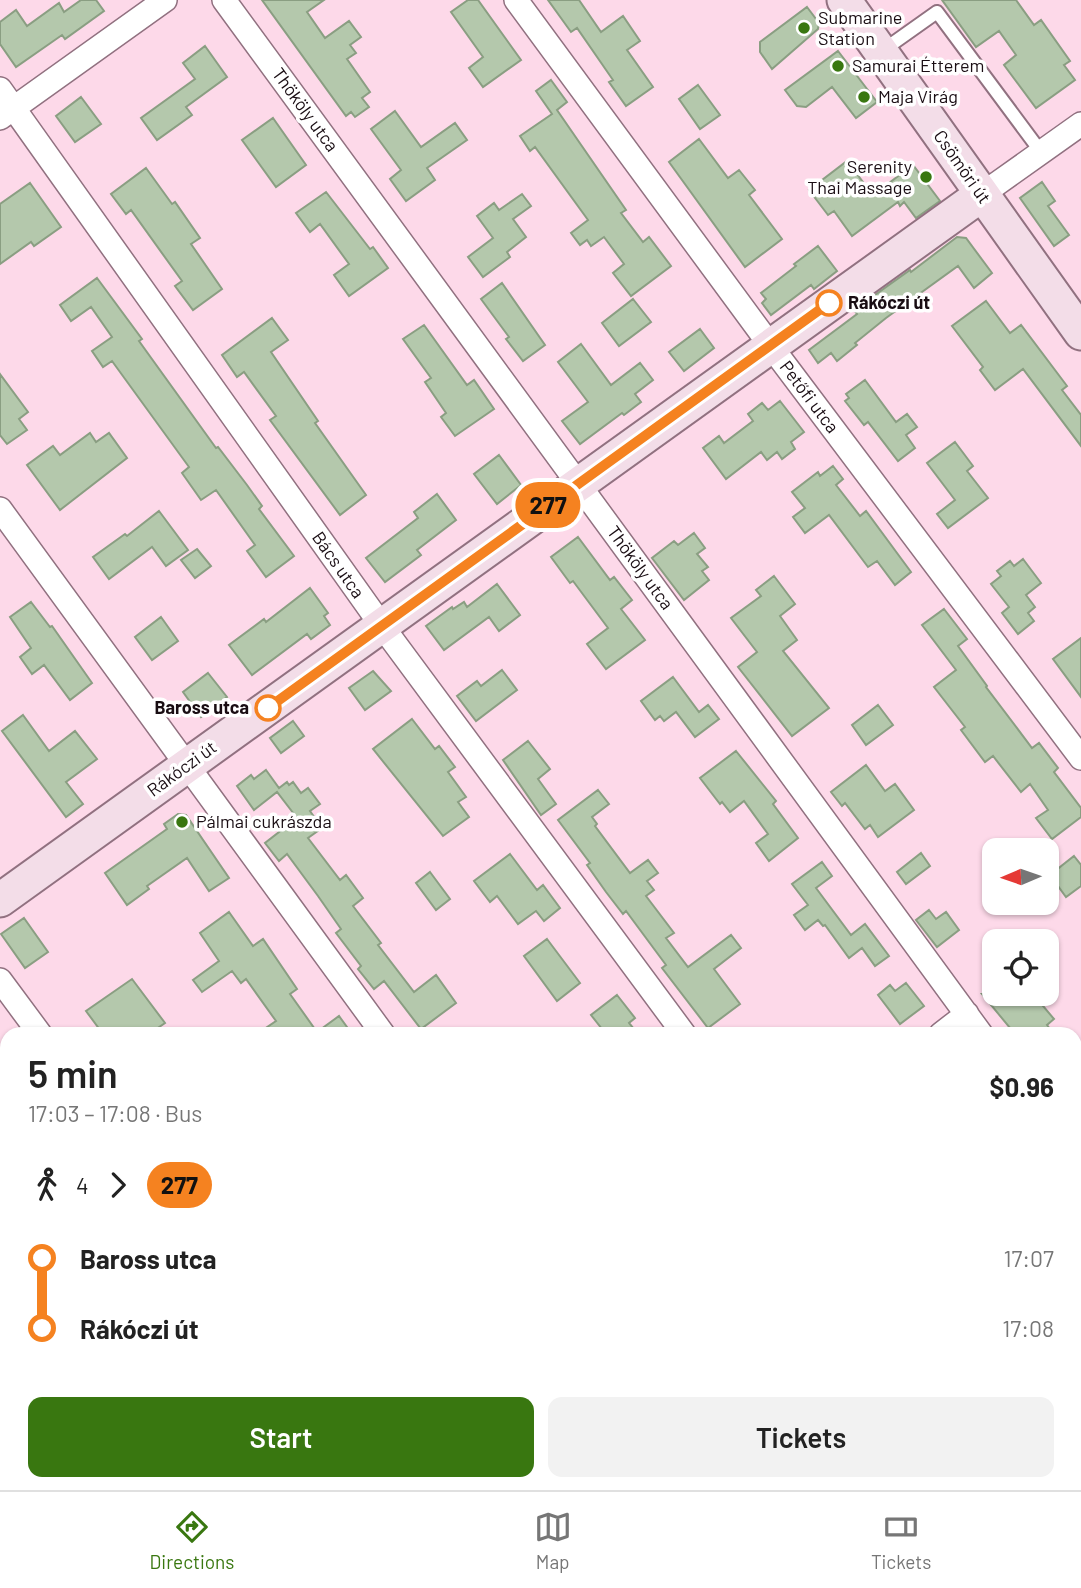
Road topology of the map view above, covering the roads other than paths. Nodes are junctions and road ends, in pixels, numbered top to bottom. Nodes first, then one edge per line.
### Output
1 (165, 0) edge
2 (224, 0) edge
3 (516, 0) edge
4 (845, 0) edge
5 (934, 6) edge
6 (882, 51) junction
7 (0, 89) edge
8 (7, 113) edge
9 (1081, 124) edge
10 (1041, 152) junction
11 (981, 195) junction
12 (1081, 333) edge
13 (771, 345) junction
14 (578, 484) junction
15 (0, 509) edge
16 (382, 626) junction
17 (1081, 758) edge
18 (188, 765) junction
19 (0, 900) edge
20 (0, 980) edge
21 (967, 1014) junction
22 (35, 1027) edge
23 (378, 1027) edge
24 (679, 1027) edge
25 (950, 1027) edge
26 (976, 1027) edge

1 - 8 street
2 - 14 street, Thököly utca
3 - 13 street, Petőfi utca
4 - 6 street, Csömöri út
5 - 6 lane
5 - 10 lane
6 - 11 street, Csömöri út
7 - 8 street, Bács utca
8 - 16 street, Bács utca
9 - 10 street, Rákóczi út
10 - 11 street, Rákóczi út
11 - 12 street, Csömöri út
11 - 13 street, Rákóczi út
13 - 14 street, Rákóczi út
13 - 17 street, Petőfi utca
14 - 16 street, Rákóczi út
14 - 21 street, Thököly utca
15 - 18 street
16 - 18 street, Rákóczi út
16 - 24 street, Bács utca
18 - 19 street, Rákóczi út
18 - 23 street
20 - 22 street
21 - 25 street
21 - 26 street, Thököly utca

